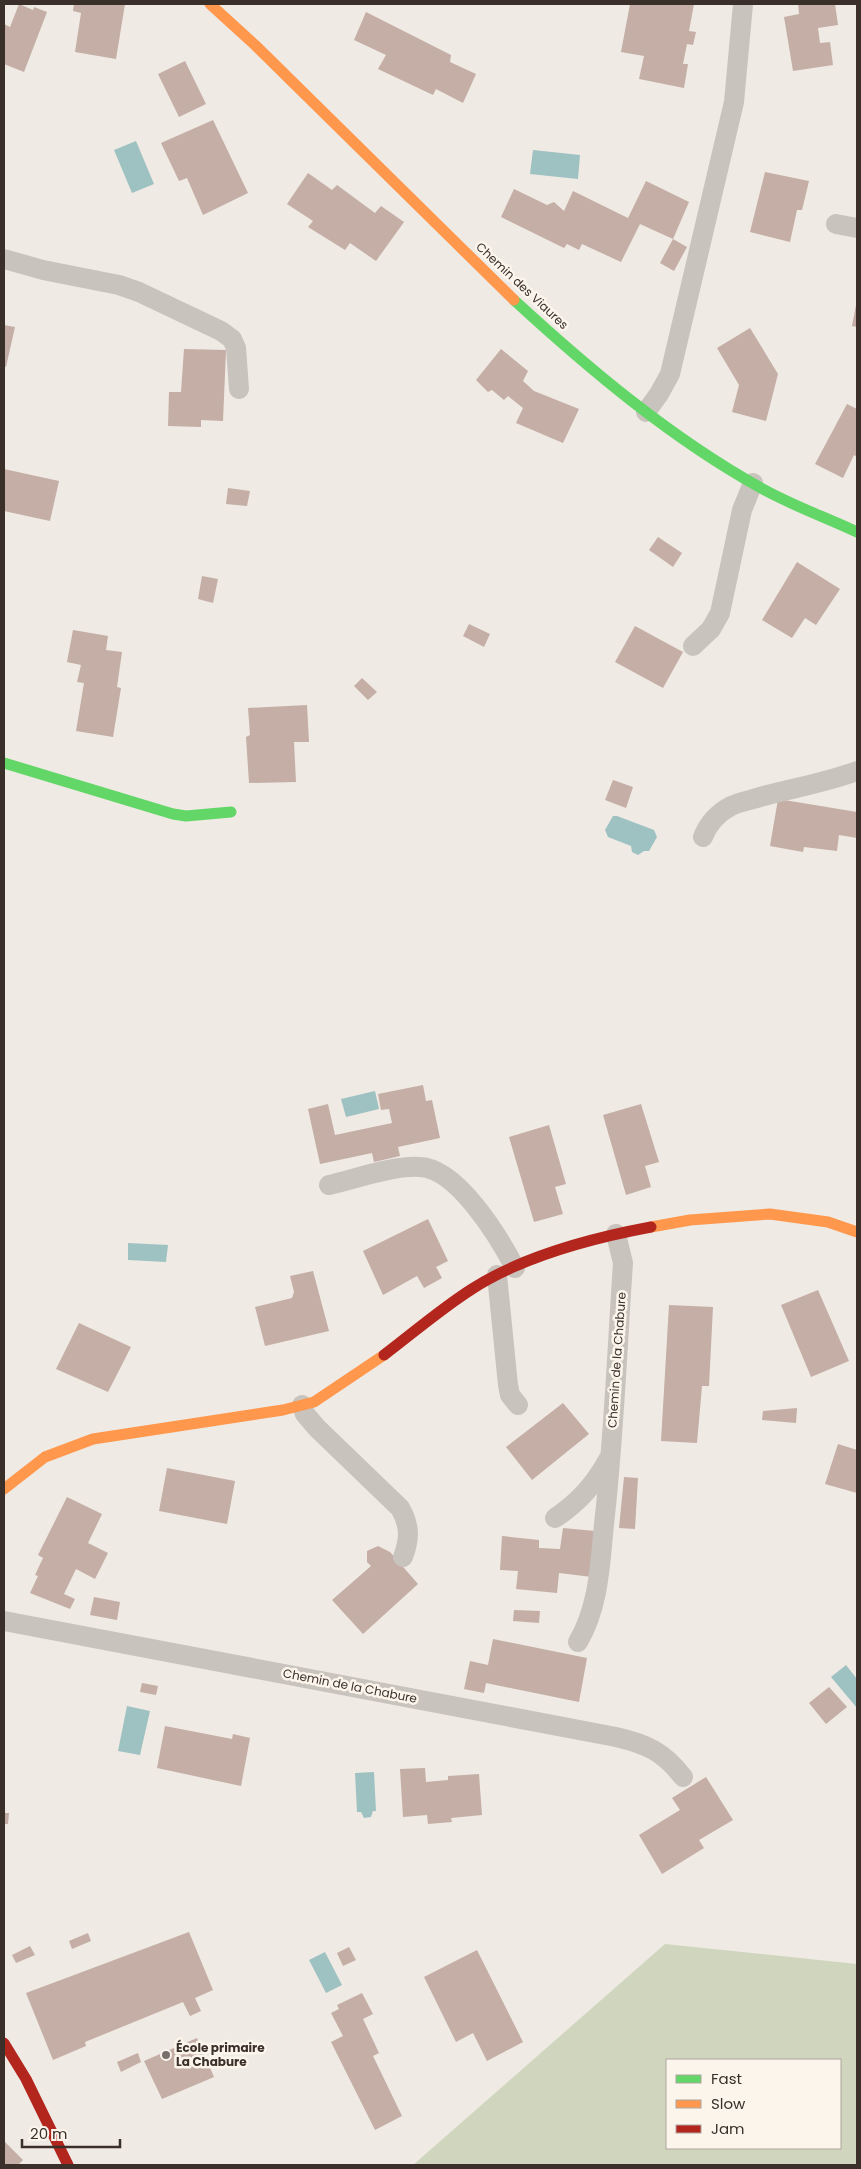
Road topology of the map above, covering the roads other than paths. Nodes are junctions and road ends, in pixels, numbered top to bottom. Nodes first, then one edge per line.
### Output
1 (210, 4) edge
2 (743, 4) edge
3 (836, 224) dead end
4 (857, 228) edge
5 (4, 259) edge
6 (239, 389) dead end
7 (646, 412) junction
8 (753, 483) junction
9 (857, 532) edge
10 (693, 646) dead end
11 (4, 763) edge
12 (857, 771) edge
13 (231, 812) dead end
14 (703, 837) dead end
15 (329, 1184) dead end
16 (857, 1232) edge
17 (616, 1234) junction
18 (506, 1271) junction
19 (518, 1404) dead end
20 (302, 1405) junction
21 (611, 1454) junction
22 (4, 1489) edge
23 (555, 1518) dead end
24 (402, 1557) dead end
25 (4, 1621) edge
26 (578, 1642) dead end
27 (683, 1777) dead end
28 (4, 2043) edge
29 (68, 2165) edge

1 - 7 street, Chemin des Viaures
2 - 7 lane
3 - 4 lane
5 - 6 lane
7 - 8 street, Chemin des Viaures
8 - 9 street, Chemin des Viaures
8 - 10 lane
11 - 13 street
12 - 14 lane
15 - 18 lane
16 - 17 street
17 - 18 street
17 - 21 lane, Chemin de la Chabure
18 - 19 lane
18 - 20 street
20 - 22 street
20 - 24 lane
21 - 23 lane
21 - 26 lane, Chemin de la Chabure
25 - 27 lane, Chemin de la Chabure
28 - 29 street

